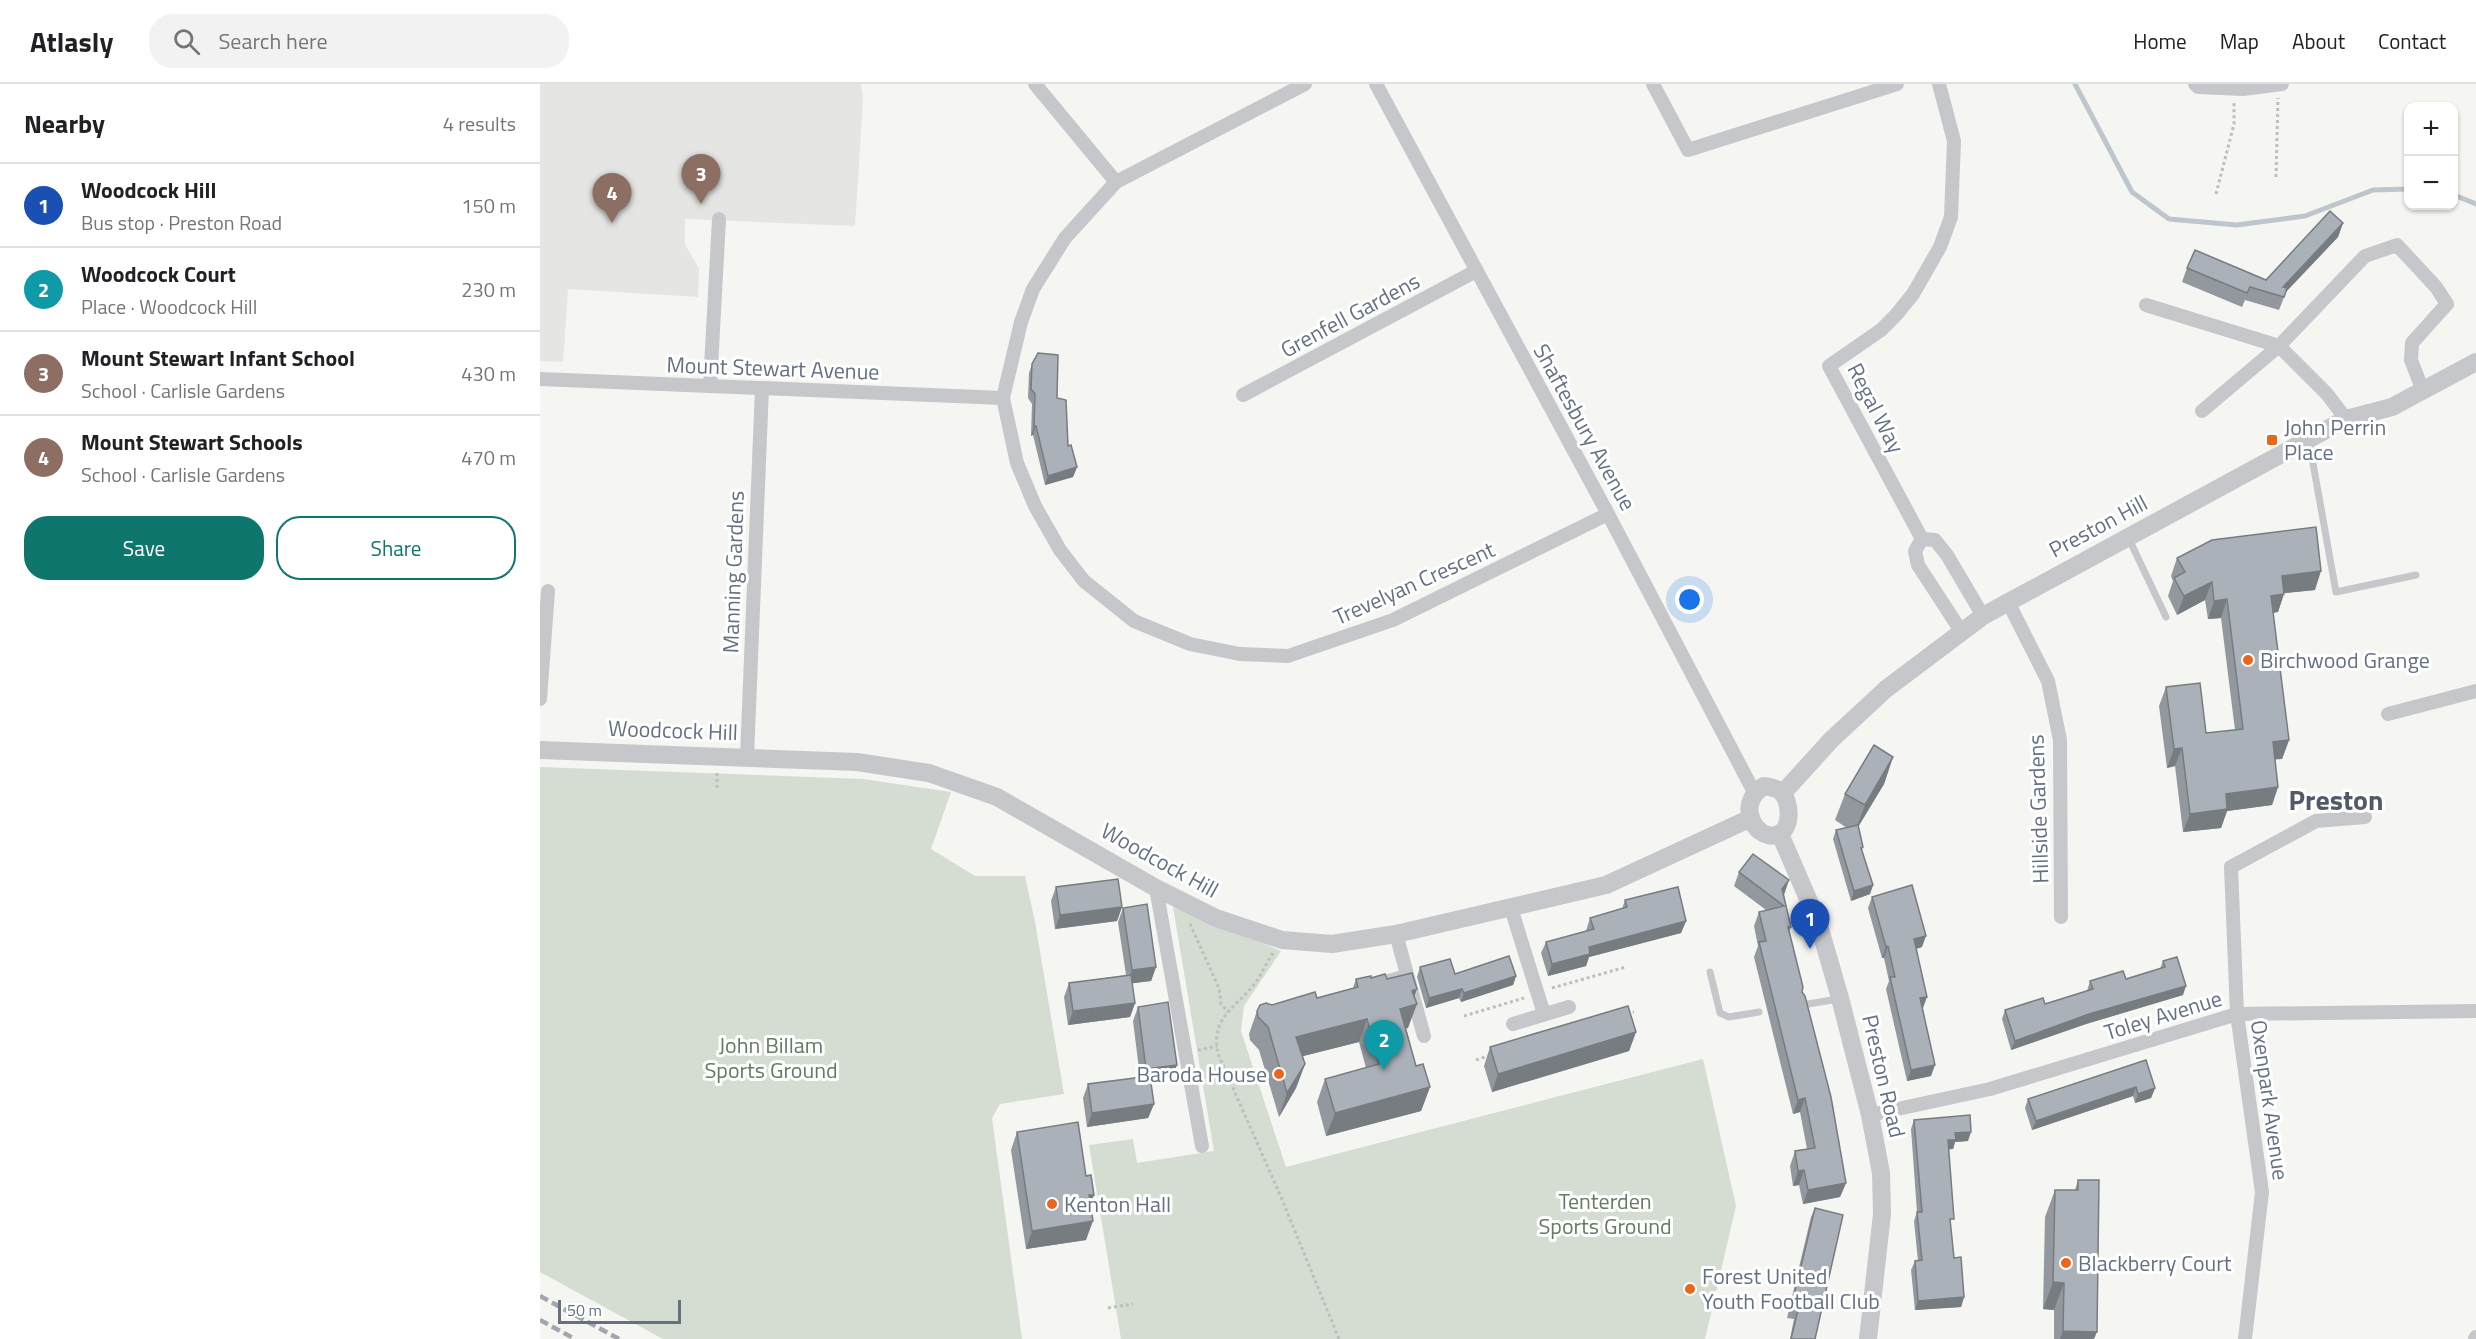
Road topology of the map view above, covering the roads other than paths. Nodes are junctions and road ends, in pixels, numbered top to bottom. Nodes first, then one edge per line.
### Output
1 (1035, 84) edge
2 (1305, 84) edge
3 (1376, 84) edge
4 (1653, 84) edge
5 (1898, 84) edge
6 (1939, 84) edge
7 (2195, 84) edge
8 (2280, 84) edge
9 (1116, 182) junction
10 (719, 219) dead end
11 (1476, 271) junction
12 (2146, 305) dead end
13 (2279, 346) junction
14 (2476, 362) edge
15 (540, 379) edge
16 (710, 386) junction
17 (762, 388) junction
18 (2423, 391) junction
19 (1244, 396) dead end
20 (1004, 399) junction
21 (2202, 411) dead end
22 (2346, 419) junction
23 (2309, 439) junction
24 (1608, 514) junction
25 (2128, 537) junction
26 (1922, 539) junction
27 (2416, 575) dead end
28 (548, 591) dead end
29 (2008, 602) junction
30 (1983, 616) junction
31 (2166, 617) dead end
32 (1961, 631) junction
33 (2476, 691) edge
34 (540, 699) edge
35 (2388, 714) dead end
36 (540, 750) edge
37 (747, 757) junction
38 (1754, 792) junction
39 (1783, 793) junction
40 (2364, 817) dead end
41 (1751, 818) junction
42 (1780, 834) junction
43 (1156, 888) junction
44 (1512, 908) junction
45 (2061, 917) dead end
46 (1396, 934) junction
47 (1406, 972) junction
48 (1710, 972) dead end
49 (1376, 982) edge
50 (1840, 998) junction
51 (1802, 1005) edge
52 (1569, 1007) dead end
53 (2476, 1011) edge
54 (1759, 1012) dead end
55 (1544, 1014) junction
56 (2237, 1014) junction
57 (1513, 1024) dead end
58 (1424, 1036) dead end
59 (1870, 1115) junction
60 (1202, 1146) dead end
61 (1868, 1339) edge
62 (2245, 1339) edge

1 - 9 street
2 - 9 street, Trevelyan Crescent
3 - 11 street, Shaftesbury Avenue
4 - 5 street
6 - 26 street, Regal Way
7 - 8 street
9 - 20 street, Trevelyan Crescent
10 - 16 street
11 - 19 street, Grenfell Gardens
11 - 24 street, Shaftesbury Avenue
12 - 13 street
13 - 18 street
13 - 21 street
13 - 22 street
14 - 18 street, Preston Hill
15 - 16 street, Mount Stewart Avenue
16 - 17 street, Mount Stewart Avenue
17 - 20 street, Mount Stewart Avenue
17 - 37 street, Manning Gardens
18 - 22 street, Preston Hill
20 - 24 street, Trevelyan Crescent
22 - 23 street, Preston Hill
23 - 25 street, Preston Hill
23 - 27 lane
24 - 38 street, Shaftesbury Avenue
25 - 29 street, Preston Hill
25 - 31 lane
26 - 30 street
26 - 32 street
28 - 34 street
29 - 30 street, Preston Hill
29 - 45 street, Hillside Gardens
30 - 32 street, Preston Hill
32 - 39 street, Preston Hill
33 - 35 street
36 - 37 street, Woodcock Hill
37 - 43 street, Woodcock Hill
38 - 39 street
38 - 41 street
39 - 42 street
40 - 56 street, Oxenpark Avenue
41 - 42 street
41 - 44 street, Woodcock Hill
42 - 50 street, Preston Road
43 - 46 street, Woodcock Hill
43 - 60 street
44 - 46 street, Woodcock Hill
44 - 55 street
46 - 47 street
47 - 49 lane
47 - 58 street
48 - 54 lane
50 - 51 lane
50 - 59 street, Preston Road
52 - 55 street
53 - 56 street, Toley Avenue
55 - 57 street
56 - 59 street, Toley Avenue
56 - 62 street, Oxenpark Avenue
59 - 61 street, Preston Road

